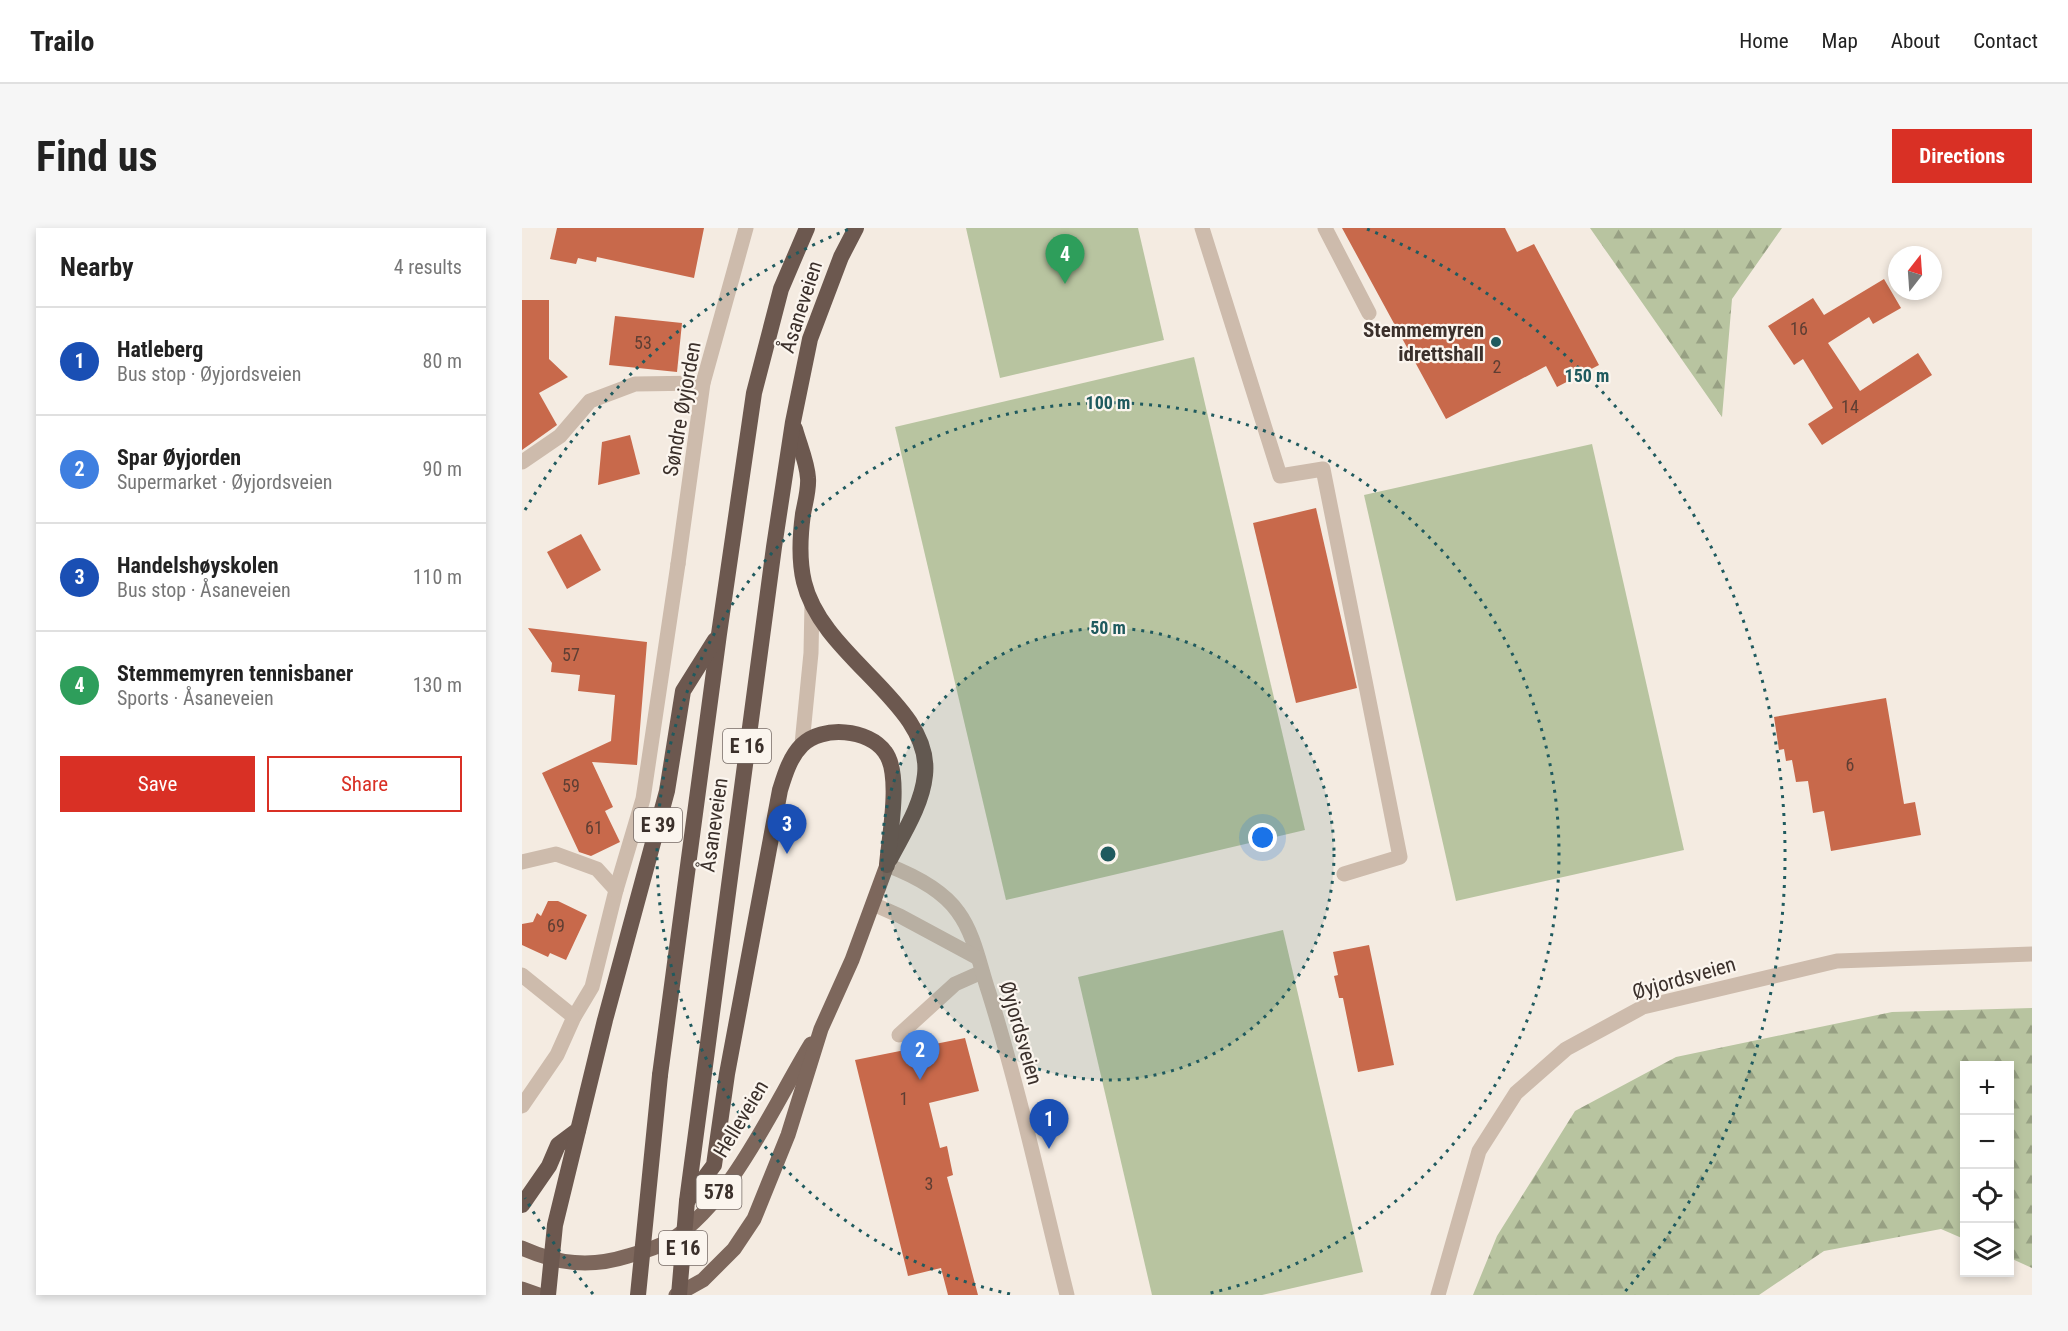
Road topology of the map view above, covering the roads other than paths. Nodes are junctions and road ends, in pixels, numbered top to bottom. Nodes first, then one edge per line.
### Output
1 (746, 228) edge
2 (807, 228) edge
3 (856, 228) edge
4 (1202, 228) edge
5 (1325, 228) edge
6 (1369, 313) dead end
7 (703, 383) junction
8 (793, 422) junction
9 (522, 462) edge
10 (812, 603) junction
11 (719, 634) junction
12 (802, 744) junction
13 (522, 862) edge
14 (887, 865) junction
15 (1344, 874) dead end
16 (616, 890) junction
17 (873, 904) junction
18 (2032, 954) edge
19 (980, 965) junction
20 (522, 975) edge
21 (574, 1017) junction
22 (821, 1029) junction
23 (899, 1035) dead end
24 (522, 1106) edge
25 (578, 1130) junction
26 (687, 1201) junction
27 (522, 1205) edge
28 (522, 1248) edge
29 (552, 1261) junction
30 (522, 1288) edge
31 (539, 1295) edge
32 (548, 1295) edge
33 (638, 1295) edge
34 (678, 1295) edge
35 (1067, 1295) edge
36 (1438, 1295) edge

1 - 7 street, Søndre Øyjorden
2 - 11 highway, Åsaneveien / E 16
3 - 8 highway, Åsaneveien / E 16
4 - 15 street
5 - 6 street
7 - 9 street
7 - 16 street, Søndre Øyjorden
8 - 10 highway
8 - 26 highway, Åsaneveien / E 16
10 - 12 street
10 - 14 highway
11 - 25 highway, E 39
11 - 33 highway, Åsaneveien / E 16, bridge
12 - 14 highway
12 - 26 highway
13 - 16 street
14 - 17 main road, Helleveien / 578
14 - 19 street, Øyjordsveien
16 - 21 street, Søndre Øyjorden
17 - 19 street
17 - 22 main road, Helleveien / 578
18 - 36 street, Øyjordsveien
19 - 23 street
19 - 35 street, Øyjordsveien
20 - 21 street
21 - 24 street, Søndre Øyjorden
22 - 29 main road, Helleveien / 578
22 - 34 main road, Helleveien / 578
25 - 27 highway
25 - 29 highway, E 39
26 - 34 highway, Åsaneveien / E 16, bridge
28 - 29 main road, Helleveien / 578
29 - 32 highway, E 39
30 - 31 main road

